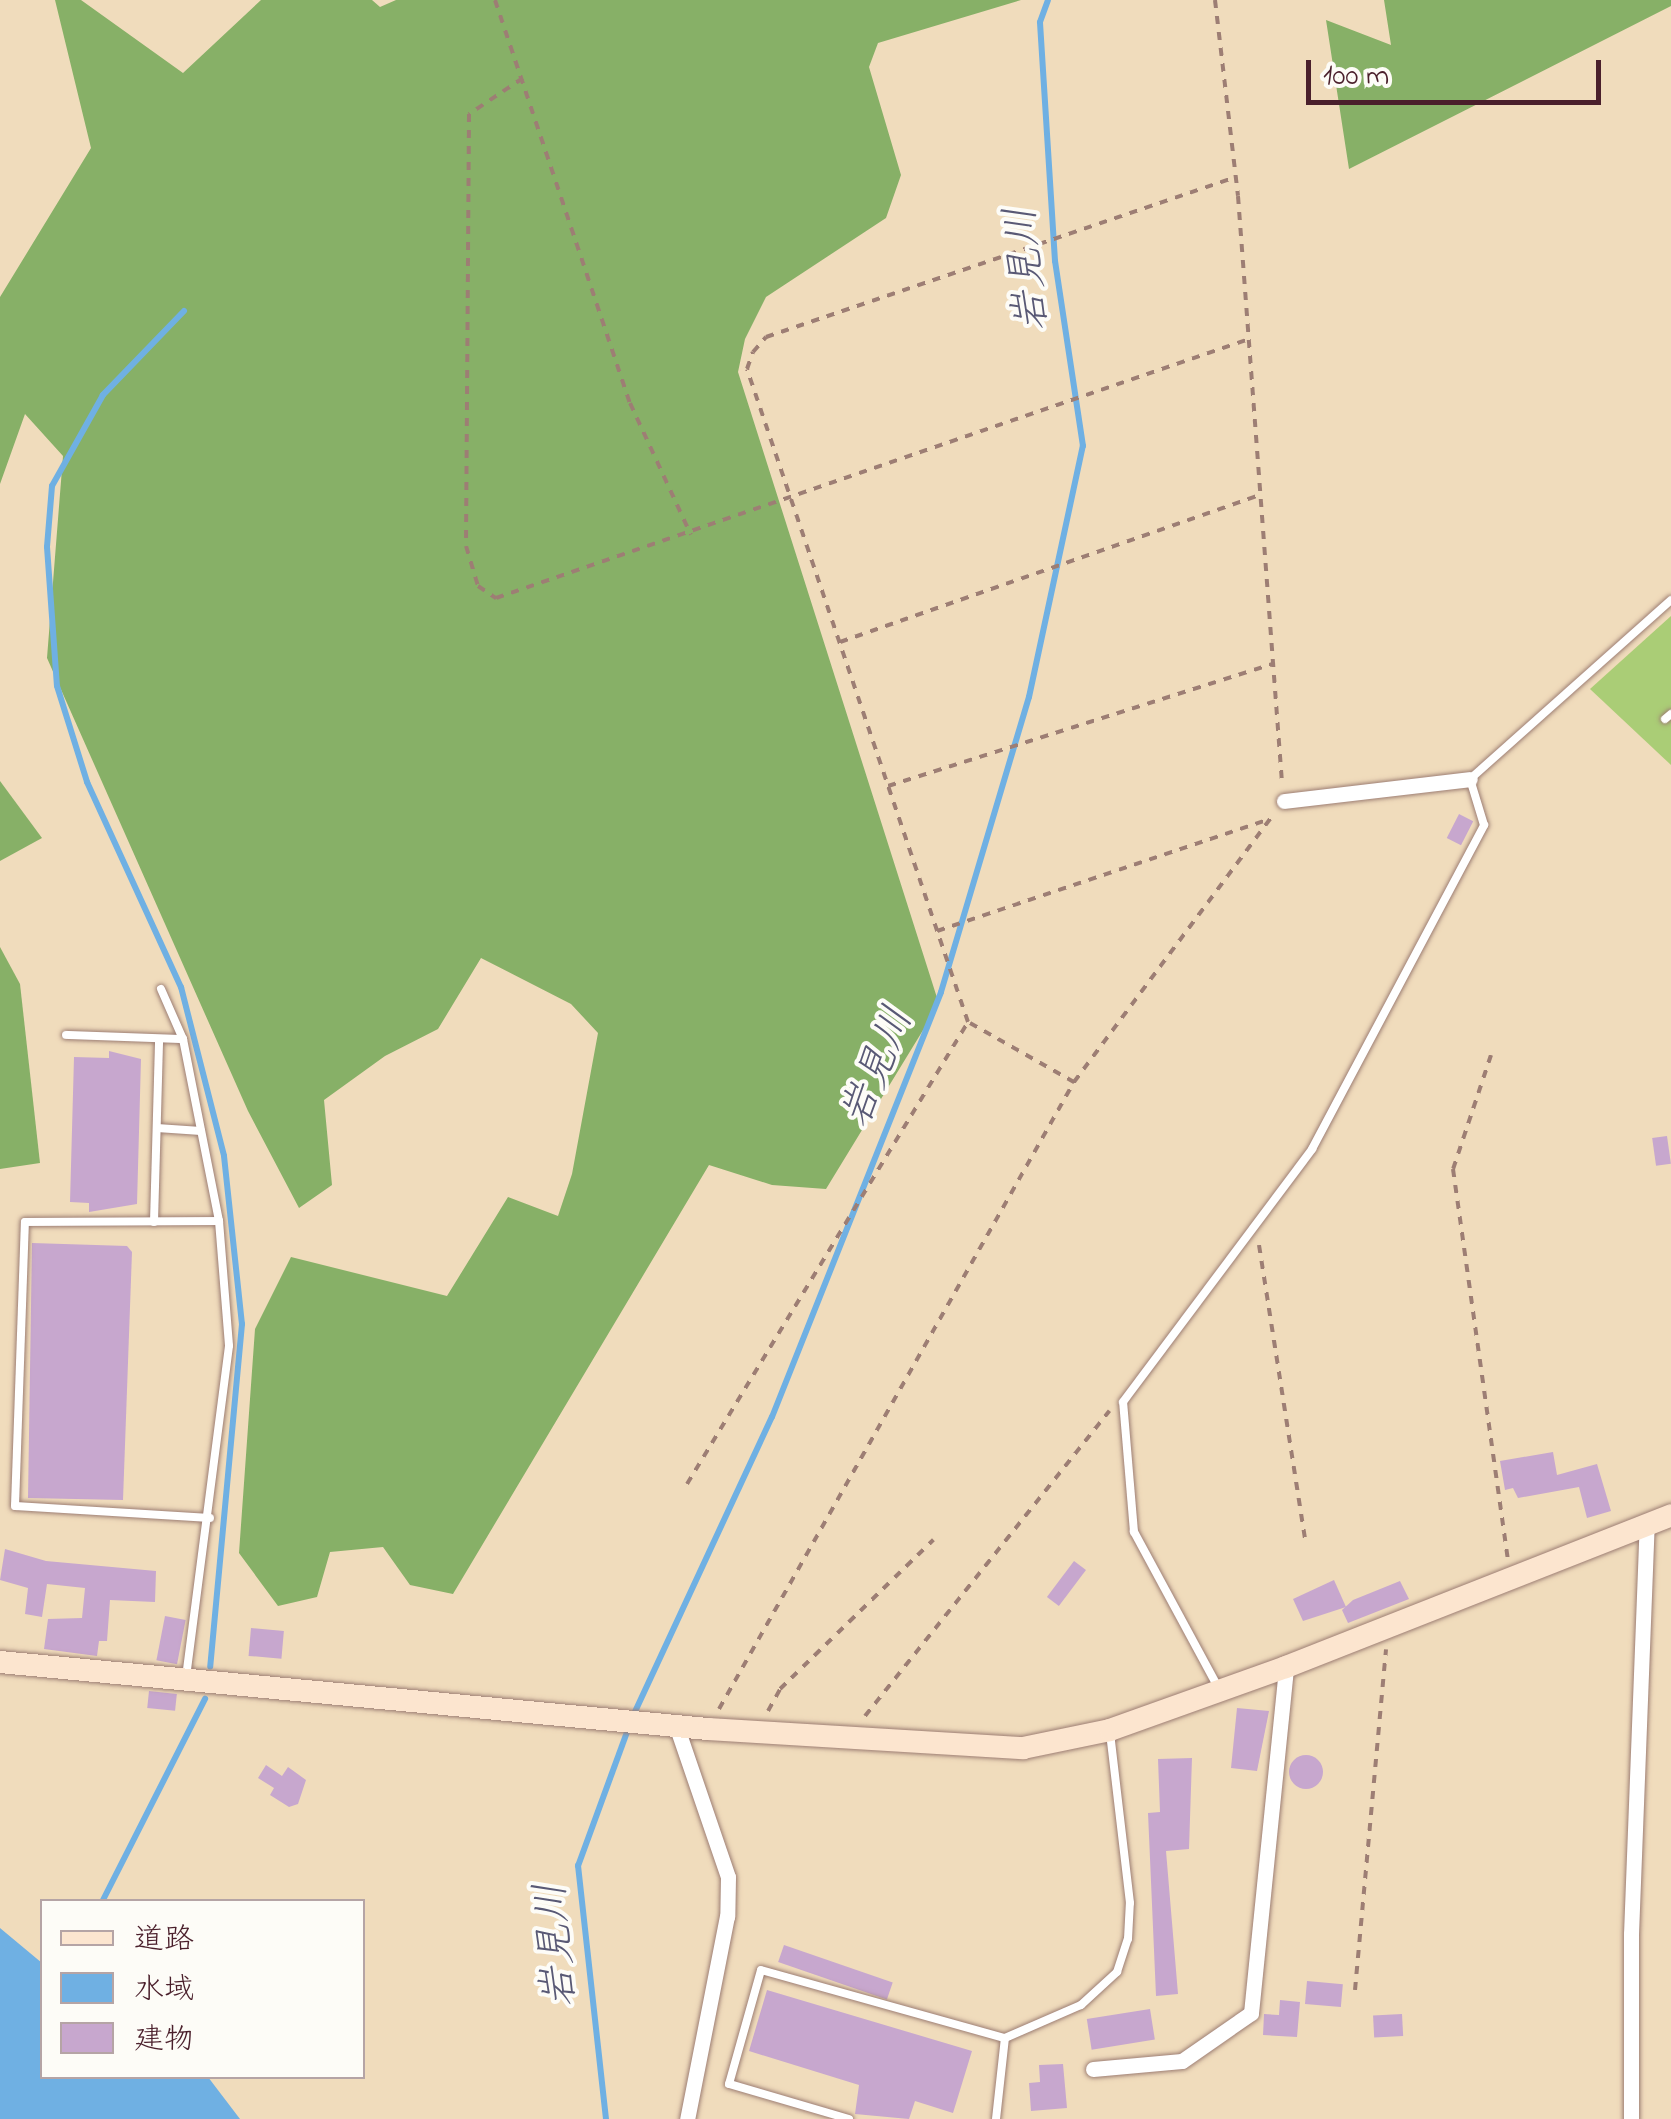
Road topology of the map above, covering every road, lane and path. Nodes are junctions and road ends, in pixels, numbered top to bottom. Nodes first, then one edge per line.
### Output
1 (494, 0) edge
2 (1215, 0) edge
3 (523, 78) junction
4 (1236, 177) junction
5 (1249, 339) junction
6 (790, 495) junction
7 (1260, 495) junction
8 (691, 535) junction
9 (1671, 600) edge
10 (840, 642) junction
11 (1273, 664) junction
12 (1470, 779) junction
13 (888, 786) junction
14 (1284, 801) junction
15 (1272, 818) junction
16 (937, 931) junction
17 (162, 989) dead end
18 (968, 1022) junction
19 (66, 1035) dead end
20 (159, 1038) junction
21 (182, 1039) junction
22 (1491, 1054) dead end
23 (1074, 1082) junction
24 (156, 1128) junction
25 (201, 1131) junction
26 (219, 1221) junction
27 (154, 1222) junction
28 (1256, 1226) junction
29 (1122, 1402) junction
30 (687, 1484) dead end
31 (1671, 1515) edge
32 (210, 1518) junction
33 (1647, 1525) junction
34 (1305, 1538) dead end
35 (933, 1540) dead end
36 (1510, 1577) junction
37 (1388, 1625) junction
38 (0, 1662) edge
39 (1286, 1667) junction
40 (186, 1678) junction
41 (1218, 1689) junction
42 (676, 1725) junction
43 (708, 1729) junction
44 (1110, 1730) junction
45 (756, 1732) junction
46 (846, 1740) junction
47 (1355, 1990) dead end
48 (1005, 2038) junction
49 (1093, 2070) dead end
50 (687, 2119) edge
51 (849, 2119) edge
52 (996, 2119) edge
53 (1632, 2119) edge

1 - 3 path
2 - 4 path
3 - 8 path
3 - 8 path
4 - 5 path
4 - 6 path
5 - 6 path
5 - 7 path
6 - 8 path
6 - 10 path
7 - 10 path
7 - 11 path
9 - 12 lane
10 - 13 path
11 - 13 path
11 - 14 path
12 - 14 street
12 - 28 lane
13 - 16 path
14 - 15 path
15 - 16 path
15 - 23 path
16 - 18 path
17 - 21 lane
18 - 23 path
18 - 30 path
19 - 20 lane
20 - 21 lane
20 - 24 lane
21 - 25 lane
22 - 36 path
23 - 43 path
24 - 25 lane
24 - 27 lane
25 - 26 lane
26 - 27 lane
26 - 32 lane
27 - 32 lane
28 - 29 lane
28 - 34 path
29 - 41 lane
29 - 46 path
31 - 33 street
32 - 40 lane
33 - 36 street
33 - 53 street
35 - 45 path
36 - 37 street
37 - 39 street
37 - 47 path
38 - 40 street
39 - 41 street
39 - 49 street
40 - 42 street
41 - 44 street
42 - 43 street
42 - 50 street
43 - 45 street
44 - 46 street
44 - 48 lane
45 - 46 street
48 - 51 lane
48 - 52 lane

